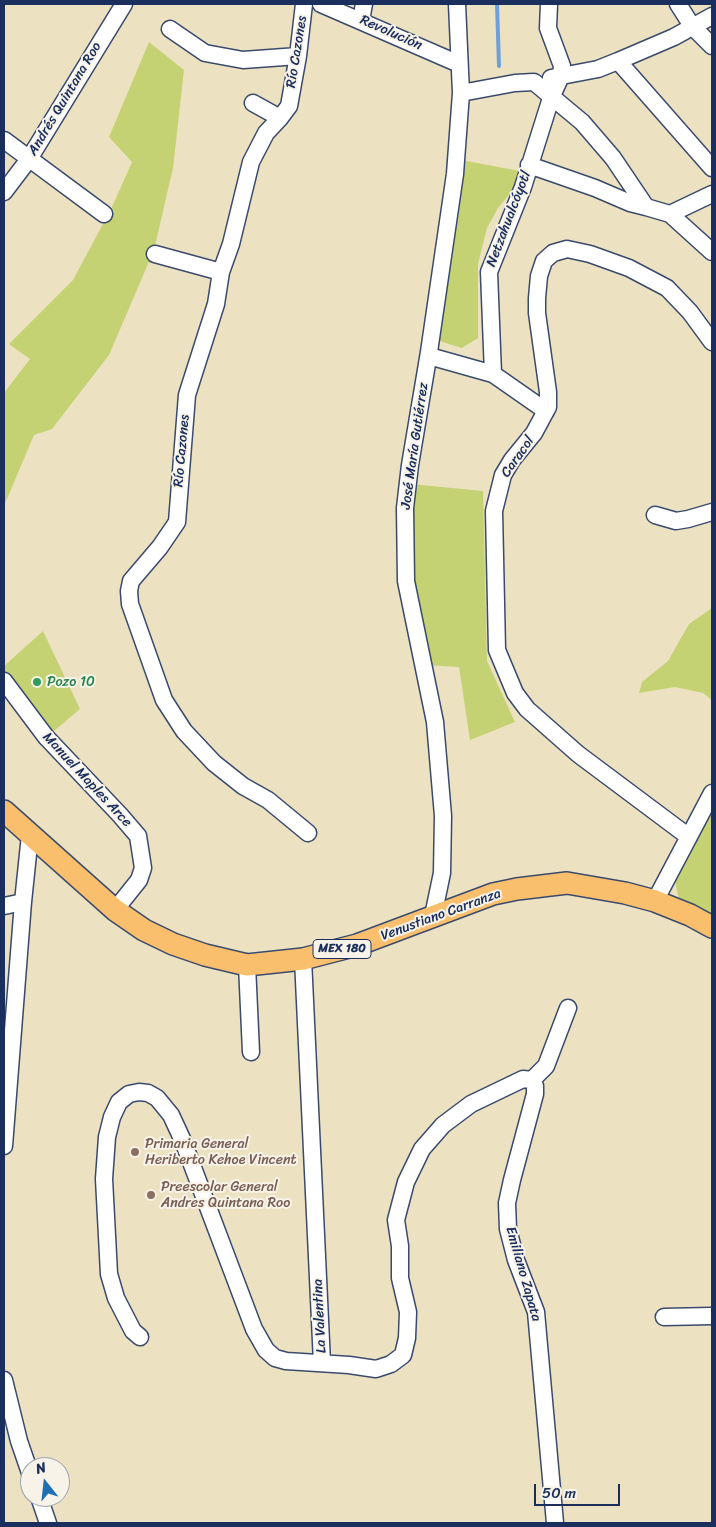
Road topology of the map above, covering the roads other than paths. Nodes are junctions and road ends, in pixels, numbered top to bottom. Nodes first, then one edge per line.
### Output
1 (124, 4) edge
2 (304, 4) edge
3 (321, 4) edge
4 (364, 4) edge
5 (457, 4) edge
6 (549, 4) edge
7 (678, 4) edge
8 (712, 16) edge
9 (362, 20) junction
10 (692, 26) junction
11 (170, 29) dead end
12 (712, 46) edge
13 (298, 56) junction
14 (618, 62) junction
15 (460, 64) junction
16 (561, 76) junction
17 (534, 82) junction
18 (461, 92) junction
19 (551, 98) junction
20 (253, 103) dead end
21 (280, 118) junction
22 (4, 140) edge
23 (29, 159) junction
24 (529, 165) junction
25 (712, 168) edge
26 (4, 192) edge
27 (712, 194) edge
28 (646, 207) junction
29 (104, 214) dead end
30 (670, 214) junction
31 (712, 252) edge
32 (156, 254) dead end
33 (221, 272) junction
34 (712, 342) edge
35 (429, 356) junction
36 (493, 374) junction
37 (546, 411) junction
38 (712, 512) edge
39 (655, 515) dead end
40 (4, 681) edge
41 (712, 792) edge
42 (4, 811) edge
43 (308, 833) dead end
44 (30, 835) junction
45 (688, 837) junction
46 (655, 901) junction
47 (23, 902) junction
48 (4, 906) edge
49 (115, 910) junction
50 (433, 916) junction
51 (712, 927) edge
52 (303, 959) junction
53 (247, 965) junction
54 (568, 1008) dead end
55 (252, 1052) dead end
56 (532, 1080) junction
57 (4, 1146) edge
58 (712, 1316) edge
59 (664, 1317) dead end
60 (140, 1338) dead end
61 (322, 1363) junction
62 (4, 1380) edge
63 (24, 1457) edge
64 (42, 1507) edge
65 (48, 1523) edge
66 (555, 1523) edge

1 - 23 street, Andrés Quintana Roo
2 - 13 street, Río Cazones
3 - 9 street, Revolución
4 - 9 street
5 - 15 street, José María Gutiérrez
6 - 16 street
7 - 10 street
8 - 10 street
9 - 15 street, Revolución
10 - 12 street
10 - 14 street
11 - 13 street
13 - 21 street, Río Cazones
14 - 16 street
14 - 25 street
15 - 18 street, José María Gutiérrez
16 - 17 street
16 - 19 street, Netzahualcóyotl
17 - 18 street
17 - 19 street
18 - 35 street, José María Gutiérrez
19 - 24 street, Netzahualcóyotl
19 - 28 street
20 - 21 street
21 - 33 street, Río Cazones
22 - 23 street
23 - 26 street, Andrés Quintana Roo
23 - 29 street
24 - 28 street
24 - 36 street, Netzahualcóyotl
27 - 30 street
28 - 30 street
30 - 31 street
32 - 33 street
33 - 43 street, Río Cazones
34 - 37 street, Caracol
35 - 36 street
35 - 50 street, José María Gutiérrez
36 - 37 street
37 - 45 street, Caracol
38 - 39 street
40 - 49 street, Manuel Maples Arce
41 - 45 street
42 - 44 main road, Venustiano Carranza / MEX 180
44 - 47 street
44 - 49 main road, Venustiano Carranza / MEX 180
45 - 46 street
46 - 50 main road, Venustiano Carranza / MEX 180
46 - 51 main road, Venustiano Carranza / MEX 180
47 - 48 street
47 - 57 street
49 - 53 main road, Venustiano Carranza / MEX 180
50 - 52 main road, Venustiano Carranza / MEX 180
52 - 53 main road, Venustiano Carranza / MEX 180
52 - 61 street, La Valentina
53 - 55 street
54 - 56 street
56 - 61 street, La Valentina
56 - 66 street, Emiliano Zapata
58 - 59 street
60 - 61 street
62 - 63 street
64 - 65 street

